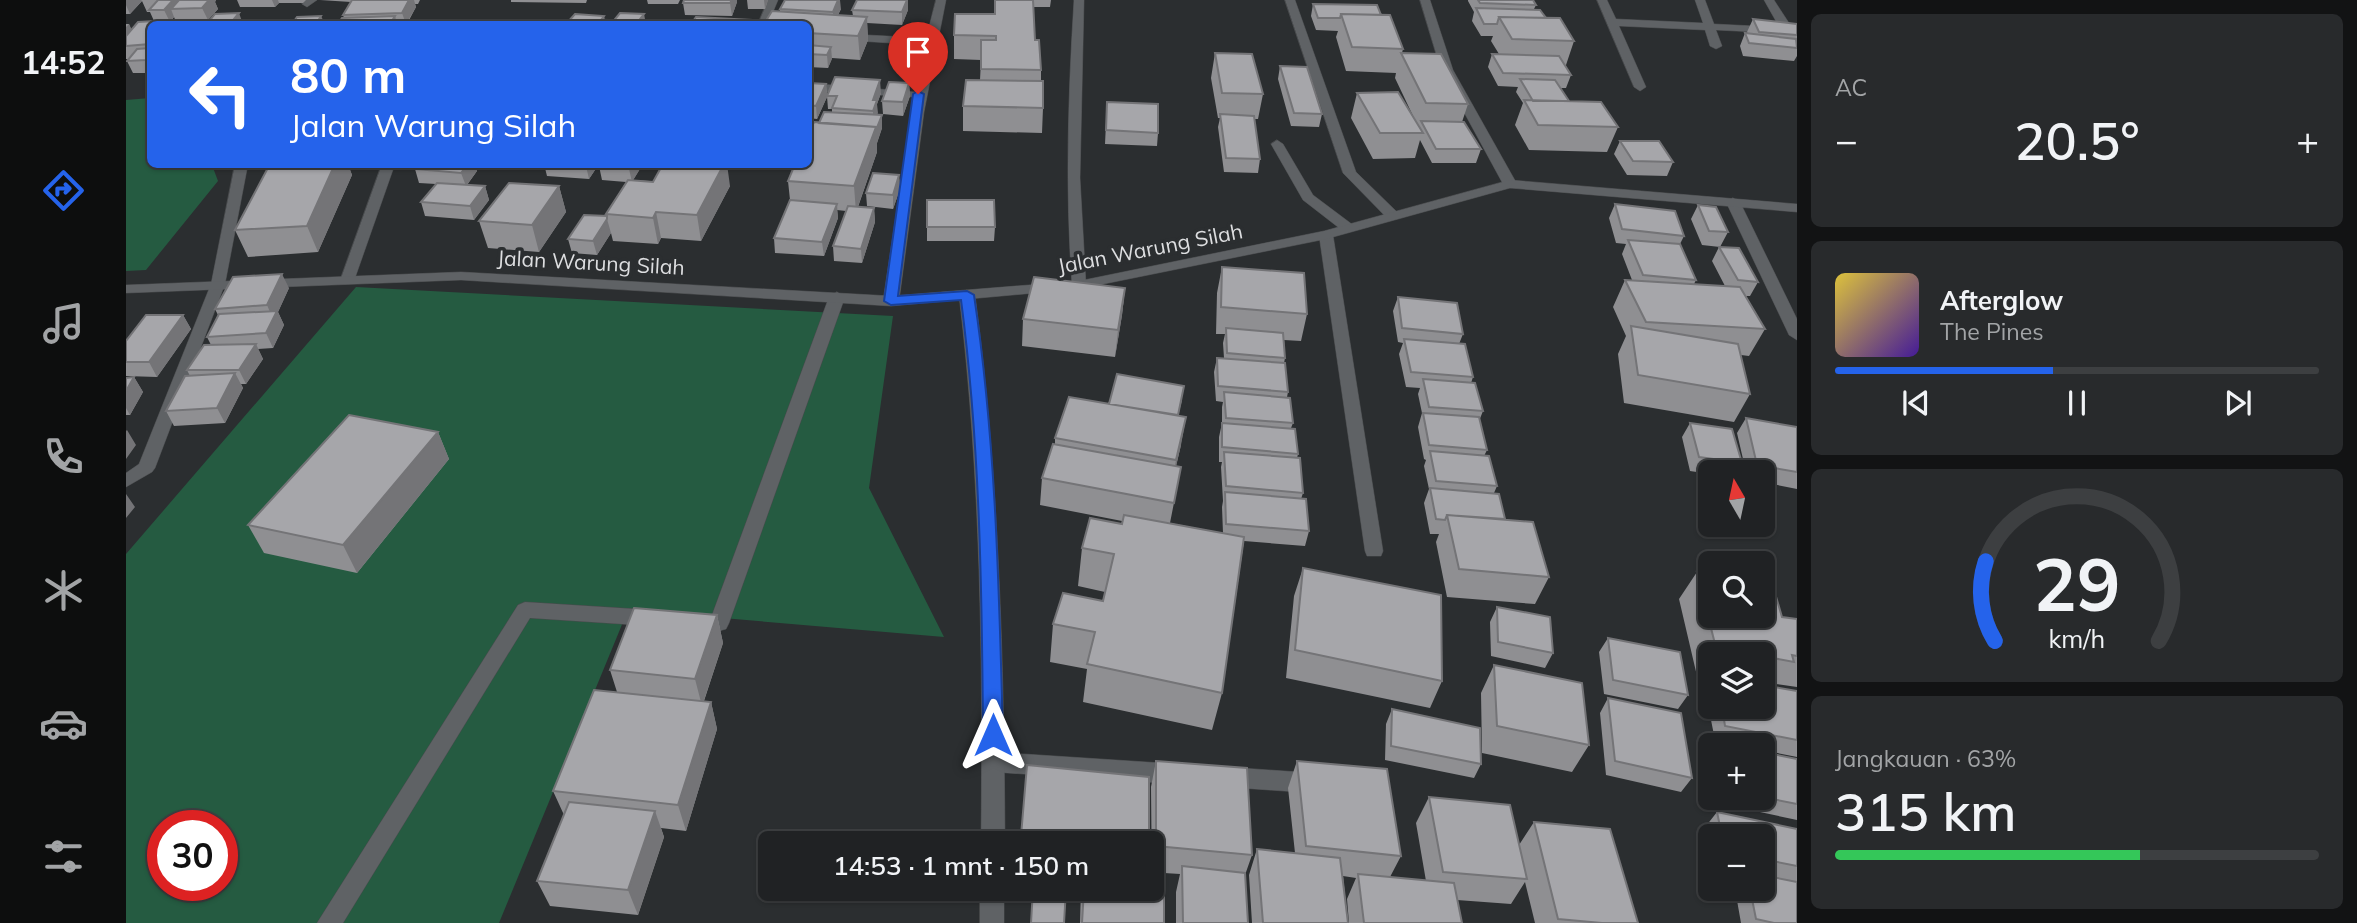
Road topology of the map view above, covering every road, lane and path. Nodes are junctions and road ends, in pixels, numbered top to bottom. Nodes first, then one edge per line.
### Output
1 (773, 0) edge
2 (942, 0) edge
3 (1079, 0) edge
4 (1290, 0) edge
5 (1425, 0) edge
6 (1602, 0) edge
7 (1700, 0) edge
8 (1769, 0) edge
9 (764, 21) edge
10 (1611, 22) junction
11 (1708, 28) junction
12 (812, 35) edge
13 (930, 42) junction
14 (1716, 46) dead end
15 (812, 87) edge
16 (1640, 87) dead end
17 (918, 94) junction
18 (1276, 145) dead end
19 (241, 168) edge
20 (387, 168) edge
21 (1510, 184) junction
22 (1733, 202) junction
23 (1797, 208) edge
24 (1392, 215) junction
25 (1348, 228) junction
26 (1326, 235) junction
27 (348, 278) junction
28 (218, 284) junction
29 (1079, 285) junction
30 (126, 289) edge
31 (967, 295) junction
32 (837, 297) junction
33 (891, 301) junction
34 (1797, 335) edge
35 (126, 481) edge
36 (1374, 551) dead end
37 (993, 762) junction
38 (1313, 783) edge
39 (993, 831) edge
40 (992, 901) edge
41 (329, 923) edge
42 (992, 923) edge

1 - 9 street
2 - 13 street
3 - 29 street
4 - 24 street
5 - 21 street
6 - 10 street
7 - 11 street
8 - 11 street
10 - 11 street
10 - 16 street
11 - 14 street
12 - 13 street
13 - 17 street
15 - 17 street
17 - 33 street
18 - 25 street
19 - 28 street
20 - 27 street
21 - 22 street, Jalan Warung Silah
21 - 24 street, Jalan Warung Silah
22 - 23 street, Jalan Warung Silah
22 - 34 street
24 - 25 street, Jalan Warung Silah
25 - 26 street, Jalan Warung Silah
26 - 29 street, Jalan Warung Silah
26 - 36 street
27 - 28 street, Jalan Warung Silah
27 - 32 street, Jalan Warung Silah
28 - 30 street, Jalan Warung Silah
28 - 35 street
29 - 31 street, Jalan Warung Silah
31 - 33 street, Jalan Warung Silah
31 - 37 street
32 - 33 street, Jalan Warung Silah
32 - 41 street
37 - 38 street
37 - 39 street
40 - 42 street

